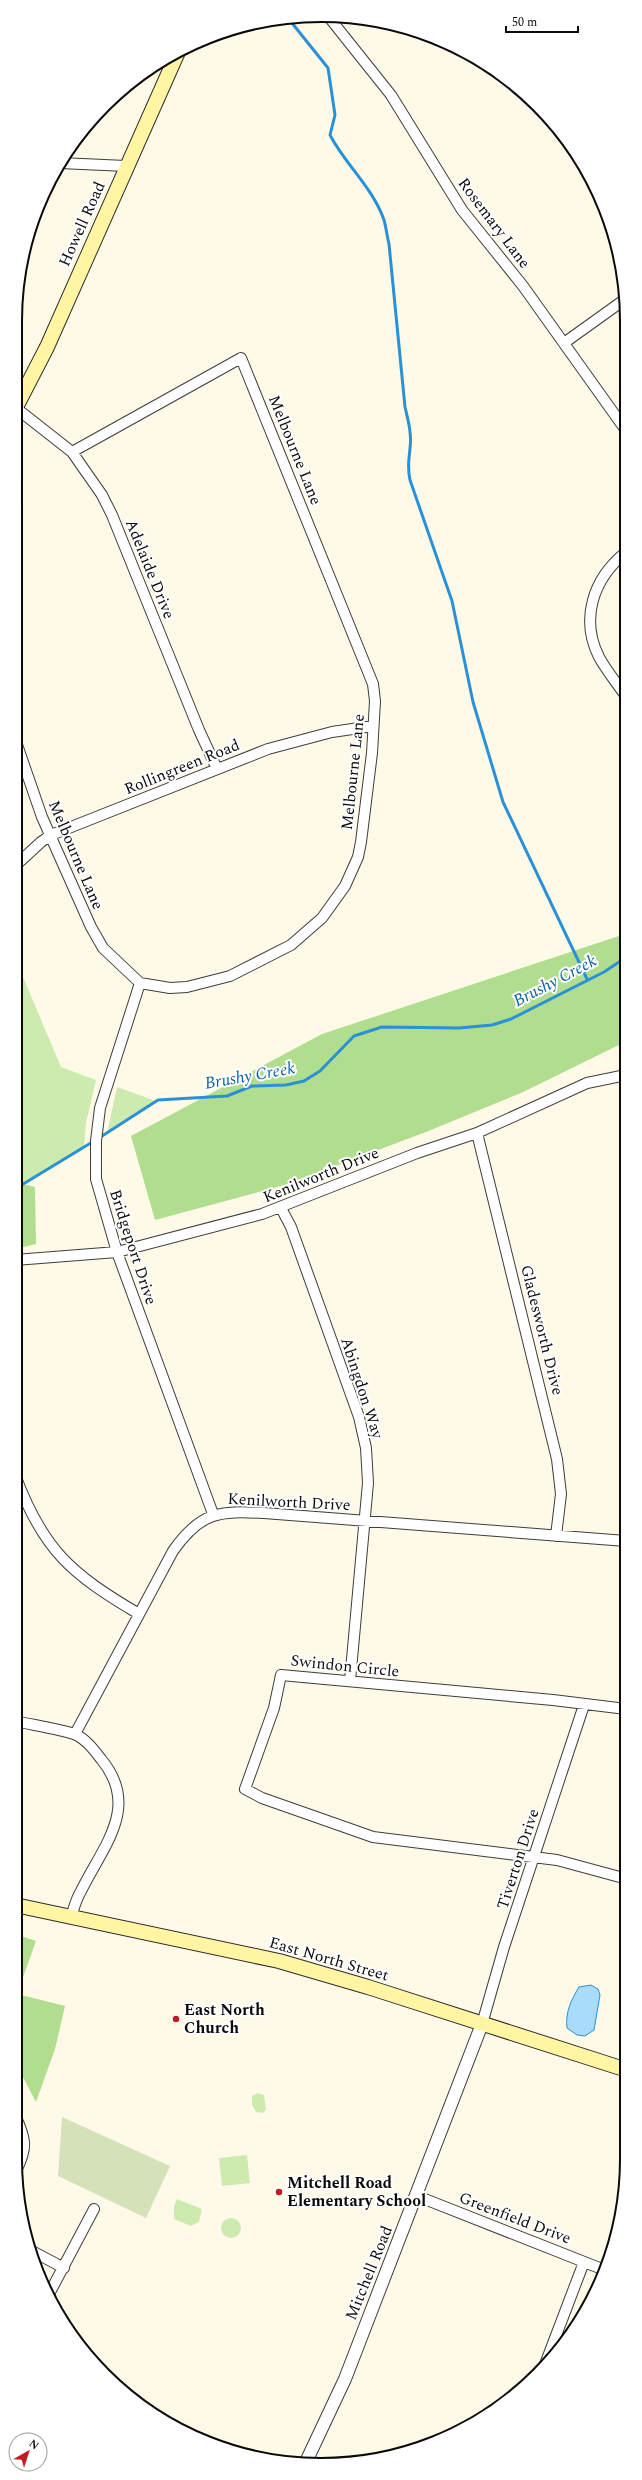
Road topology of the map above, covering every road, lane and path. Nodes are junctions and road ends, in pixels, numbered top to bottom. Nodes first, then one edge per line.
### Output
1 (333, 23) edge
2 (174, 61) edge
3 (67, 163) edge
4 (126, 166) junction
5 (619, 303) edge
6 (564, 343) junction
7 (22, 395) edge
8 (22, 413) edge
9 (620, 422) edge
10 (72, 452) junction
11 (620, 557) edge
12 (620, 688) edge
13 (374, 726) junction
14 (22, 759) edge
15 (217, 769) junction
16 (51, 835) junction
17 (22, 860) edge
18 (140, 983) junction
19 (620, 1076) edge
20 (477, 1133) junction
21 (281, 1208) junction
22 (117, 1252) junction
23 (22, 1259) edge
24 (22, 1491) edge
25 (213, 1514) junction
26 (364, 1521) junction
27 (556, 1536) junction
28 (620, 1541) edge
29 (139, 1614) junction
30 (350, 1681) junction
31 (584, 1705) junction
32 (620, 1708) edge
33 (22, 1723) edge
34 (75, 1734) junction
35 (535, 1856) junction
36 (620, 1877) edge
37 (22, 1906) edge
38 (71, 1917) junction
39 (482, 2024) junction
40 (620, 2068) edge
41 (22, 2131) edge
42 (22, 2158) edge
43 (417, 2196) junction
44 (94, 2208) dead end
45 (38, 2254) edge
46 (584, 2262) junction
47 (64, 2268) junction
48 (599, 2268) edge
49 (52, 2289) edge
50 (550, 2351) edge
51 (308, 2457) edge

1 - 6 street, Rosemary Lane
2 - 4 main road, Howell Road
3 - 4 street
4 - 7 main road, Howell Road
5 - 6 street
6 - 9 street, Rosemary Lane
8 - 10 street, Adelaide Drive
10 - 13 street, Melbourne Lane
10 - 15 street, Adelaide Drive
11 - 12 street
13 - 15 street, Rollingreen Road
13 - 18 street, Melbourne Lane
14 - 16 street, Melbourne Lane
15 - 16 street, Rollingreen Road
16 - 17 street, Rollingreen Road
16 - 18 street, Melbourne Lane
18 - 22 street, Bridgeport Drive
19 - 20 street, Kenilworth Drive
20 - 21 street, Kenilworth Drive
20 - 27 street, Gladesworth Drive
21 - 22 street, Kenilworth Drive
21 - 26 street, Abingdon Way
22 - 23 street, Kenilworth Drive
22 - 25 street, Bridgeport Drive
24 - 29 street
25 - 26 street, Kenilworth Drive
25 - 29 street, Kenilworth Drive
26 - 27 street, Kenilworth Drive
26 - 30 street, Abingdon Way
27 - 28 street, Kenilworth Drive
29 - 34 street, Kenilworth Drive
30 - 31 street, Swindon Circle
30 - 35 street, Swindon Circle
31 - 32 street, Swindon Circle
31 - 35 street, Tiverton Drive
33 - 34 street
34 - 38 street
35 - 36 street
35 - 39 street, Tiverton Drive
37 - 38 main road, East North Street
38 - 39 main road, East North Street
39 - 40 main road, East North Street
39 - 43 street, Mitchell Road
41 - 42 street
43 - 46 street, Greenfield Drive
43 - 51 street, Mitchell Road
44 - 47 street
45 - 47 street
46 - 48 street, Greenfield Drive
46 - 50 street
47 - 49 street

